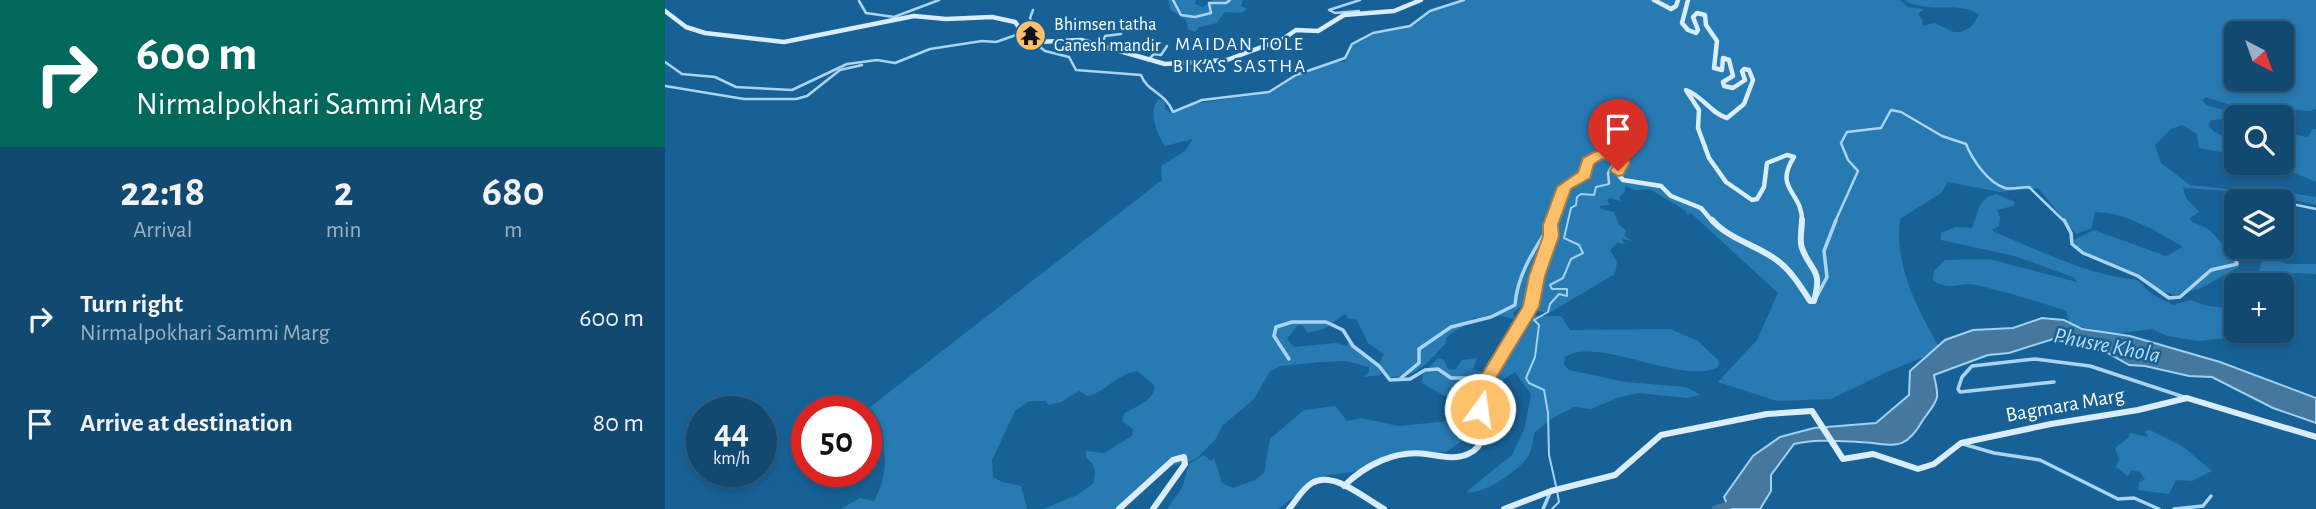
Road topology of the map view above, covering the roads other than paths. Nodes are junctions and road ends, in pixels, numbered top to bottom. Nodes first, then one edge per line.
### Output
1 (939, 0) edge
2 (1173, 0) edge
3 (1230, 0) edge
4 (1360, 0) edge
5 (1421, 0) edge
6 (1464, 0) edge
7 (1654, 0) edge
8 (1678, 0) edge
9 (1688, 0) edge
10 (859, 1) edge
11 (1033, 10) dead end
12 (665, 11) edge
13 (1359, 11) junction
14 (1121, 34) dead end
15 (1026, 36) junction
16 (1034, 40) junction
17 (1102, 46) junction
18 (1167, 46) dead end
19 (1146, 61) junction
20 (665, 62) edge
21 (881, 62) junction
22 (665, 86) edge
23 (1609, 153) junction
24 (1609, 183) dead end
25 (2294, 204) edge
26 (2316, 209) edge
27 (1550, 225) junction
28 (2237, 259) edge
29 (1815, 299) junction
30 (1289, 359) dead end
31 (1401, 378) junction
32 (2054, 382) dead end
33 (2187, 398) junction
34 (1483, 428) junction
35 (2316, 437) edge
36 (1961, 443) junction
37 (1343, 486) junction
38 (1551, 491) junction
39 (2211, 496) dead end
40 (1119, 509) edge
41 (1153, 509) edge
42 (1289, 509) edge
43 (1384, 509) edge
44 (1504, 509) edge
45 (1543, 509) edge
46 (2159, 509) edge
47 (2174, 509) edge

1 - 10 street
2 - 3 street
4 - 13 street
5 - 13 main road
6 - 15 street
7 - 8 main road
9 - 29 main road
11 - 16 street
12 - 15 main road
13 - 19 main road
14 - 17 street
15 - 16 main road
15 - 21 street
16 - 17 main road
17 - 19 main road
18 - 19 street
20 - 21 street
21 - 22 street
23 - 24 street
23 - 27 main road
23 - 29 main road
25 - 26 street
27 - 31 street
27 - 34 main road
28 - 29 street
30 - 31 street
31 - 34 street
32 - 33 street
33 - 35 main road
33 - 36 main road, Bagmara Marg
34 - 37 main road
36 - 38 main road, Bagmara Marg
36 - 46 street
37 - 42 main road
37 - 43 main road
38 - 44 main road
38 - 45 street
39 - 47 street
40 - 41 main road

